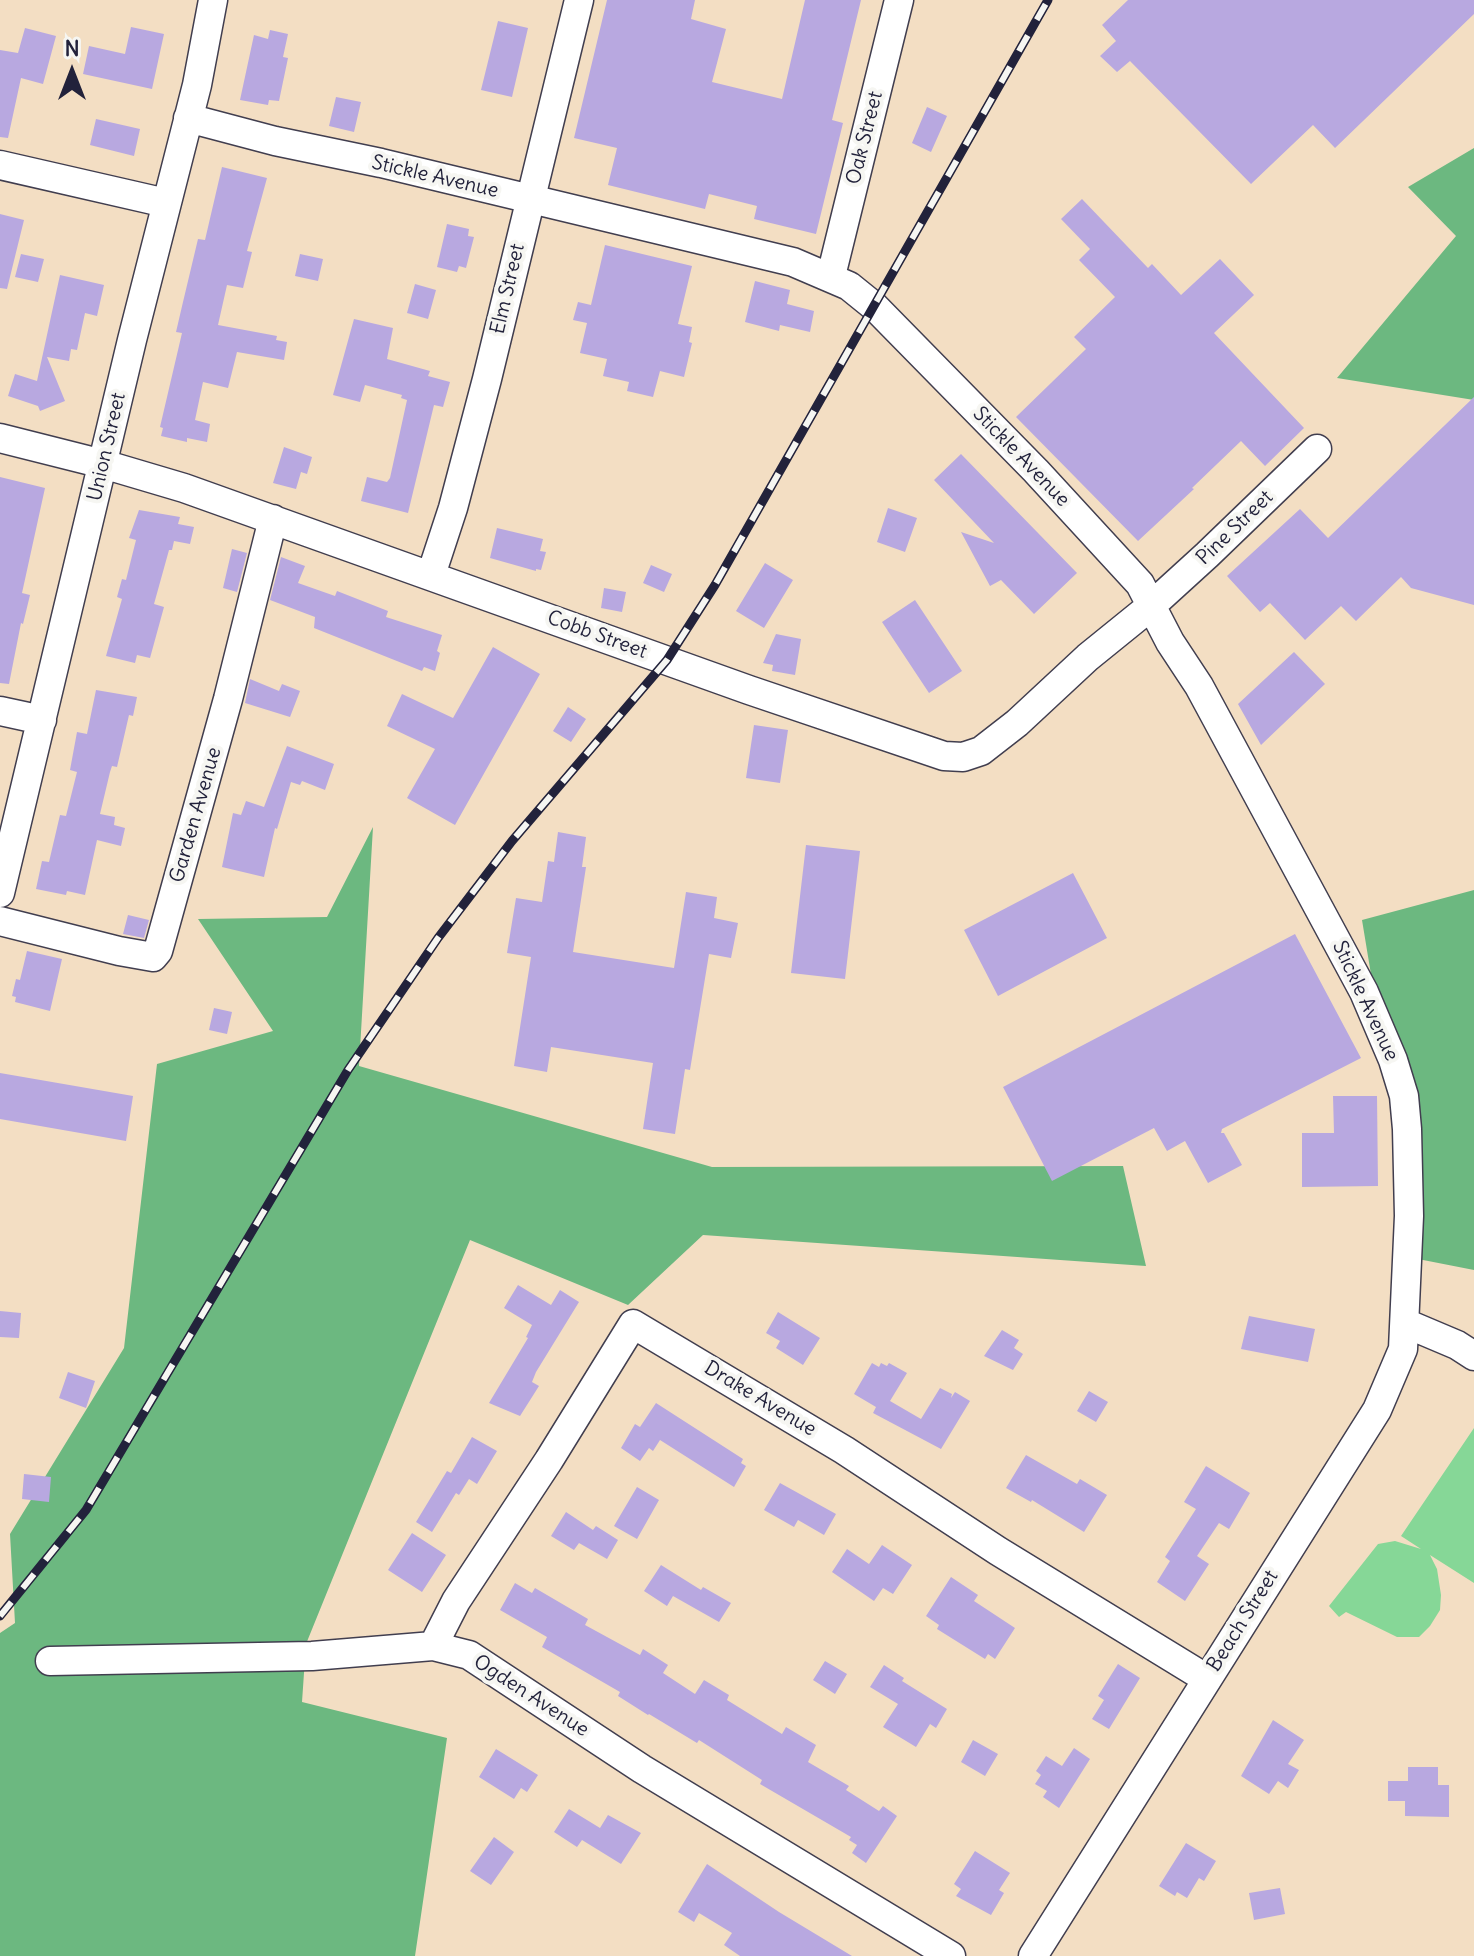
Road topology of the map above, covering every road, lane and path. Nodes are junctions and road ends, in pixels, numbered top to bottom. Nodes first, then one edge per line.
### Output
1 (213, 0) edge
2 (579, 0) edge
3 (899, 0) edge
4 (188, 118) junction
5 (0, 165) edge
6 (529, 199) junction
7 (166, 203) junction
8 (831, 276) junction
9 (0, 438) edge
10 (1317, 449) dead end
11 (103, 464) junction
12 (273, 519) junction
13 (431, 575) junction
14 (1151, 606) junction
15 (0, 711) edge
16 (42, 720) junction
17 (0, 893) edge
18 (0, 921) edge
19 (1407, 1271) joint
20 (1405, 1323) junction
21 (1474, 1356) edge
22 (433, 1646) junction
23 (50, 1661) dead end
24 (1207, 1679) junction
25 (951, 1956) edge
26 (1033, 1956) edge

1 - 4 street, Union Street
2 - 6 street, Elm Street
3 - 8 street, Oak Street
4 - 6 street, Stickle Avenue
4 - 7 street, Union Street
5 - 7 street
6 - 8 street, Stickle Avenue
6 - 13 street, Elm Street
7 - 11 street, Union Street
8 - 14 street, Stickle Avenue
9 - 11 street, Cobb Street
10 - 14 street, Pine Street
11 - 12 street, Cobb Street
11 - 16 street, Union Street
12 - 13 street, Cobb Street
12 - 18 street, Garden Avenue
13 - 14 street, Cobb Street
14 - 19 street, Stickle Avenue
15 - 16 street
16 - 17 street, Union Street
19 - 20 street, Beach Street
20 - 21 street
20 - 24 street, Beach Street
22 - 23 street, Ogden Avenue
22 - 24 street, Drake Avenue
22 - 25 street, Ogden Avenue
24 - 26 street, Beach Street

